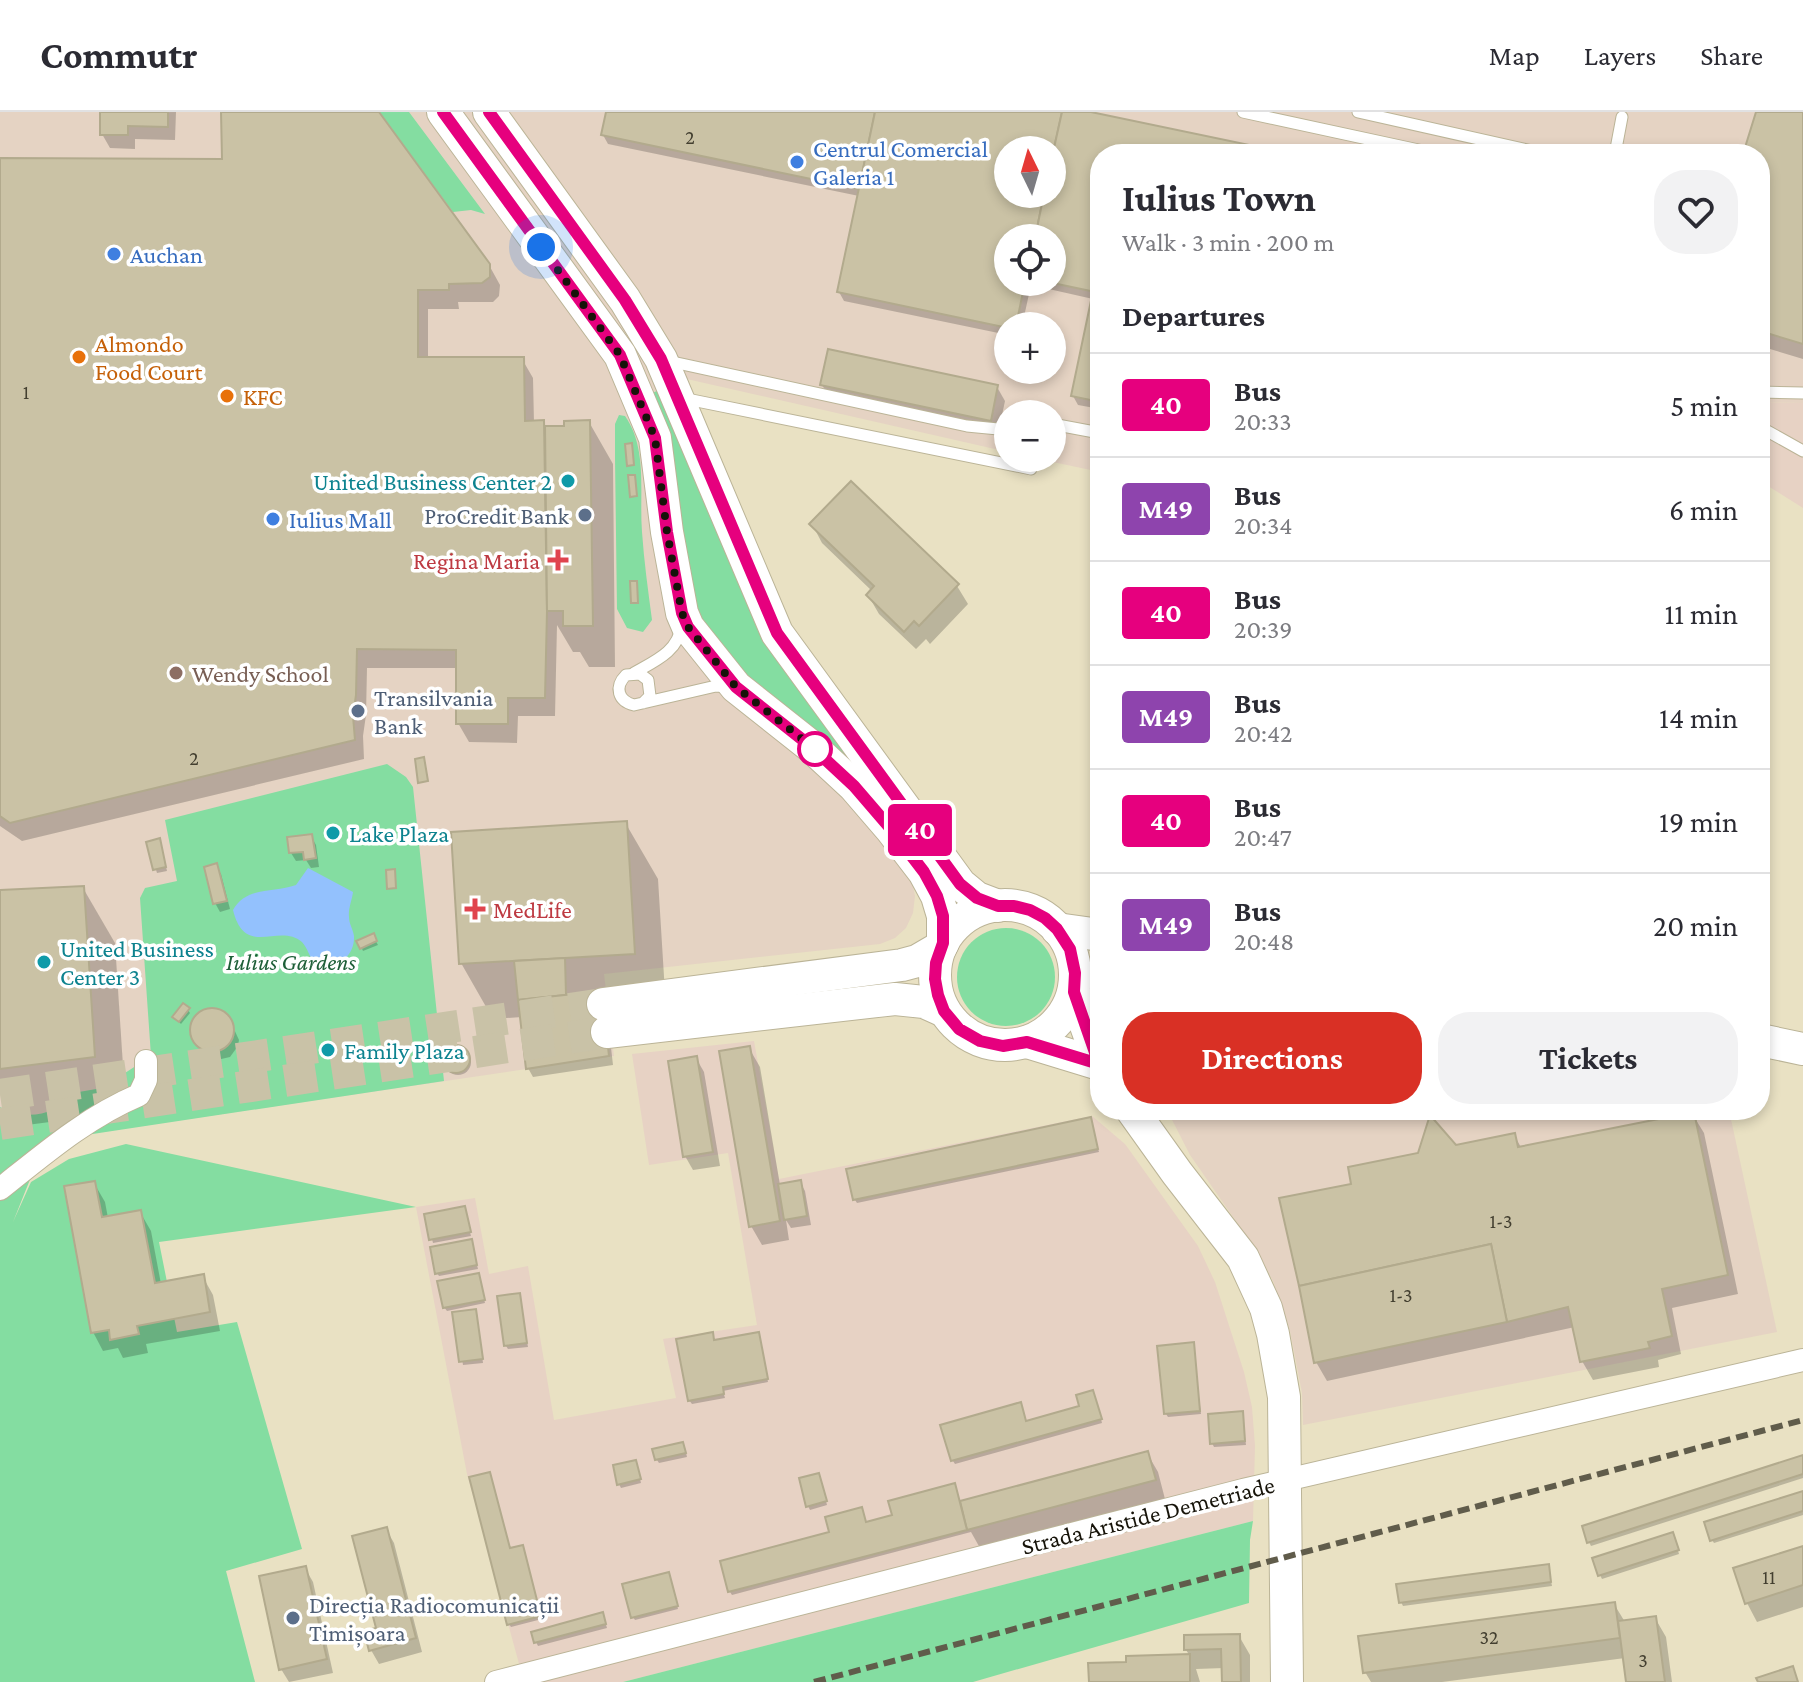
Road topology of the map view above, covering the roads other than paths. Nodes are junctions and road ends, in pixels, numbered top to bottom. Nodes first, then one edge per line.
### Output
1 (443, 112) edge
2 (489, 112) edge
3 (1243, 112) edge
4 (1358, 112) edge
5 (1622, 117) dead end
6 (1391, 144) edge
7 (1500, 144) edge
8 (1617, 144) edge
9 (661, 359) junction
10 (1770, 392) edge
11 (1803, 393) edge
12 (677, 397) junction
13 (1066, 427) edge
14 (994, 429) edge
15 (1090, 431) edge
16 (1770, 433) edge
17 (1803, 451) edge
18 (994, 461) edge
19 (682, 613) junction
20 (634, 673) junction
21 (736, 687) junction
22 (643, 703) junction
23 (998, 906) junction
24 (1057, 929) junction
25 (1090, 934) edge
26 (942, 945) junction
27 (1083, 982) edge
28 (944, 1011) junction
29 (1090, 1016) edge
30 (1027, 1042) junction
31 (1770, 1042) edge
32 (1803, 1049) edge
33 (146, 1061) dead end
34 (1090, 1061) edge
35 (1139, 1120) edge
36 (0, 1189) edge
37 (1803, 1360) edge
38 (1287, 1480) junction
39 (496, 1682) edge
40 (1287, 1682) edge

1 - 19 main road
2 - 9 main road
3 - 6 lane
4 - 7 lane
5 - 8 lane
9 - 12 main road
9 - 14 lane
10 - 11 lane
12 - 18 lane
12 - 23 main road
13 - 15 lane
16 - 17 lane
19 - 20 lane
19 - 21 main road
20 - 22 lane
20 - 22 lane
21 - 22 lane
21 - 26 main road
23 - 24 main road
23 - 26 main road
24 - 25 main road
24 - 27 main road
26 - 28 main road
26 - 28 main road
27 - 29 main road
27 - 30 main road
28 - 30 main road
30 - 34 main road
31 - 32 main road
33 - 36 street
35 - 38 main road
37 - 38 street, Strada Aristide Demetriade
38 - 39 street, Strada Aristide Demetriade
38 - 40 main road

